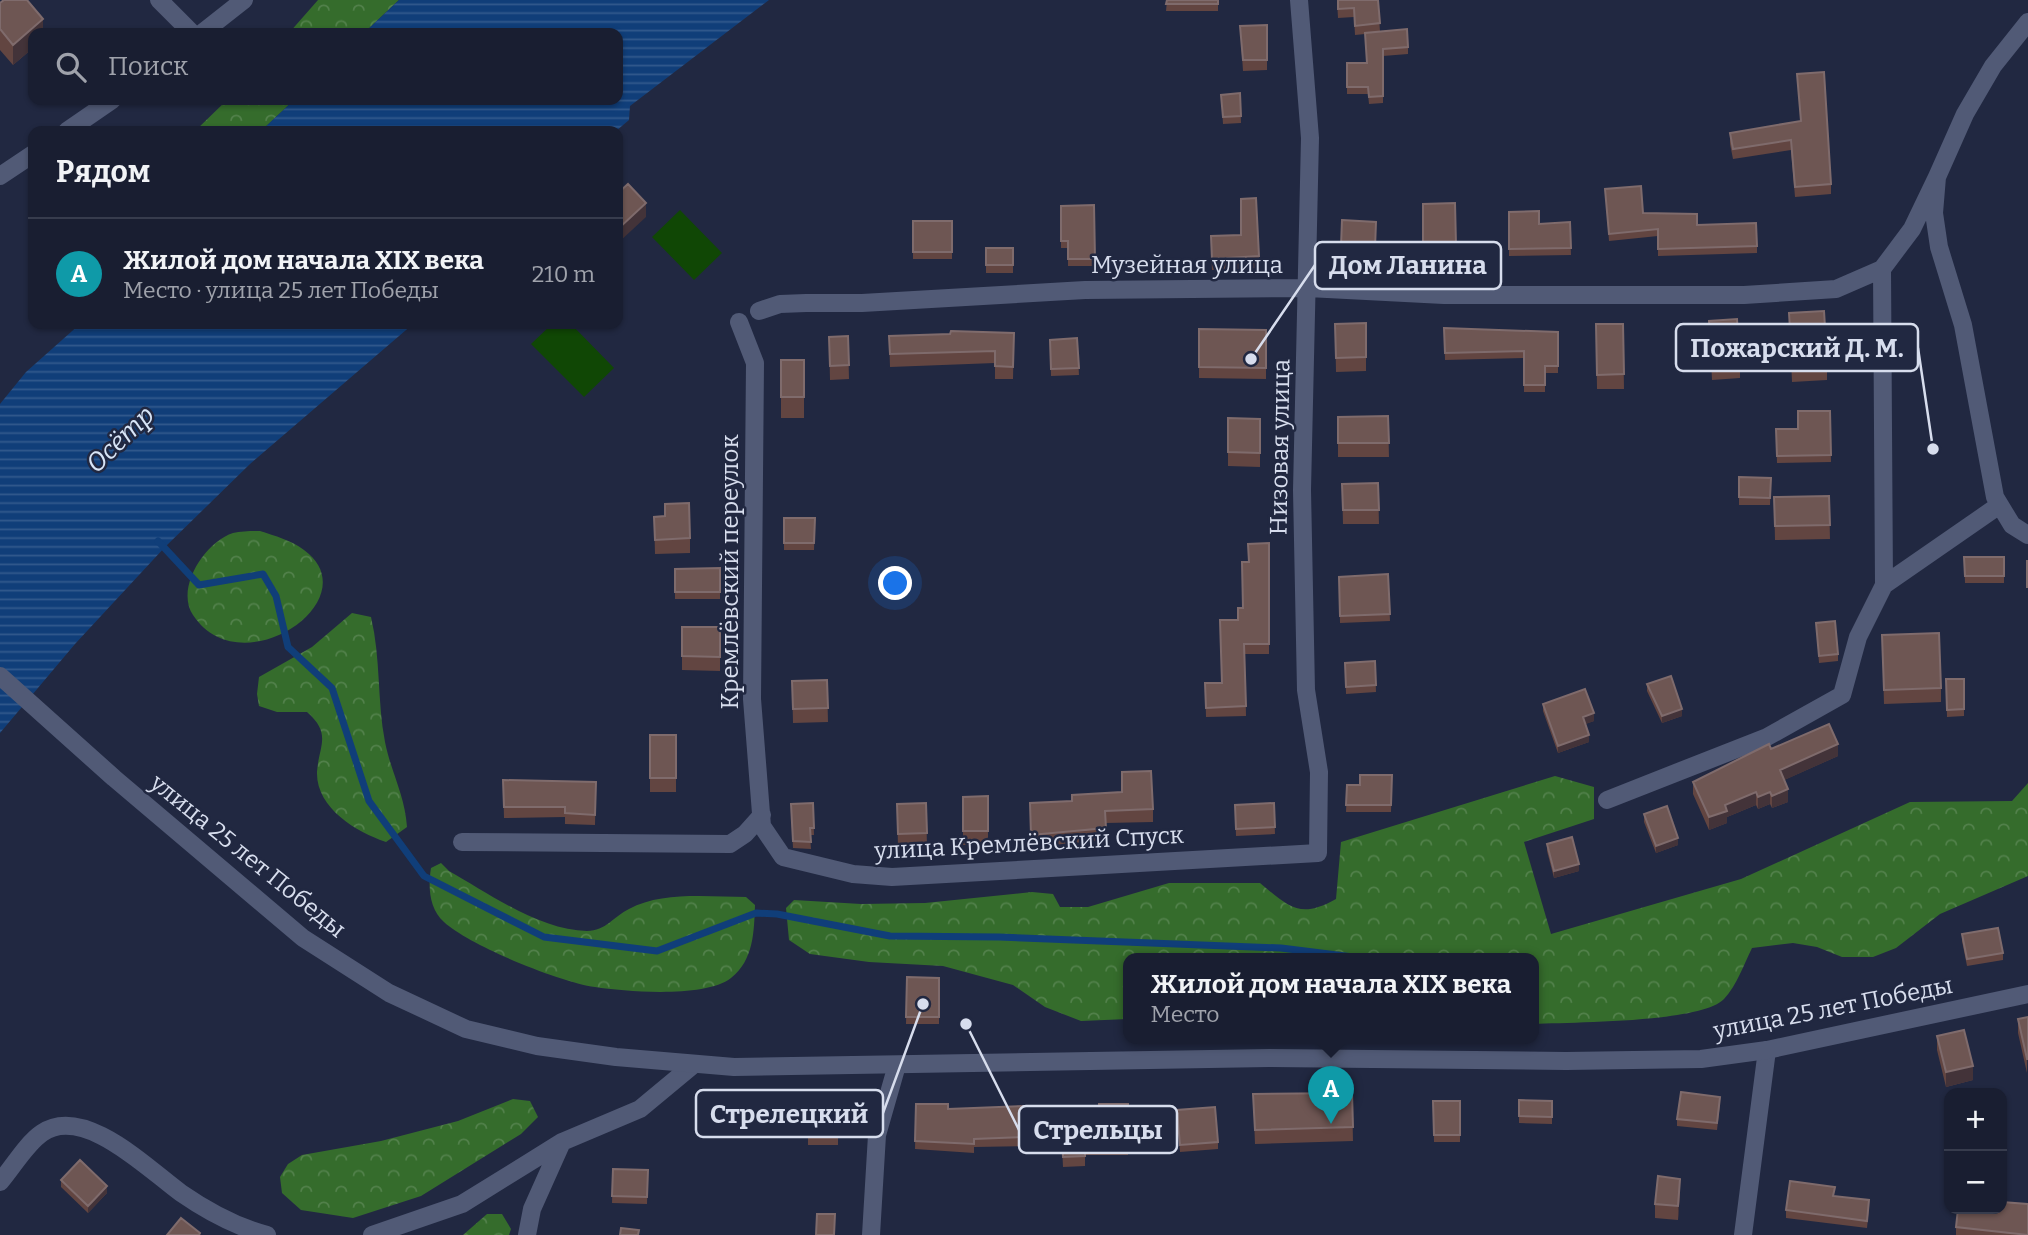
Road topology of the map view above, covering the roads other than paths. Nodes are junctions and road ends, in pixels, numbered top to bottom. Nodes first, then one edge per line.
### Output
1 (159, 0) edge
2 (244, 0) edge
3 (1299, 0) edge
4 (2028, 22) edge
5 (187, 28) edge
6 (208, 28) edge
7 (105, 105) edge
8 (74, 126) edge
9 (28, 156) edge
10 (0, 176) edge
11 (1937, 177) junction
12 (1882, 269) junction
13 (1308, 288) junction
14 (759, 311) dead end
15 (739, 322) dead end
16 (1998, 506) junction
17 (2028, 535) edge
18 (1884, 585) junction
19 (0, 676) edge
20 (1606, 800) dead end
21 (762, 820) junction
22 (462, 842) dead end
23 (1318, 853) joint
24 (2028, 994) edge
25 (1767, 1050) junction
26 (693, 1065) junction
27 (897, 1065) junction
28 (562, 1142) junction
29 (0, 1182) edge
30 (267, 1235) edge
31 (372, 1235) edge
32 (527, 1235) edge
33 (871, 1235) edge
34 (1743, 1235) edge

1 - 5 street
2 - 6 street
3 - 13 street, Низовая улица
4 - 11 street, Музейная улица
7 - 8 street
9 - 10 street
11 - 12 street, Музейная улица
11 - 16 street
12 - 13 street, Музейная улица
12 - 18 street
13 - 14 street, Музейная улица
13 - 23 street, Низовая улица
15 - 21 street, Кремлёвский переулок
16 - 17 street
16 - 18 street
18 - 20 street
19 - 26 street, улица 25 лет Победы
21 - 22 street
21 - 23 street, улица Кремлёвский Спуск
24 - 25 street, улица 25 лет Победы
25 - 27 street, улица 25 лет Победы
25 - 34 street
26 - 27 street, улица 25 лет Победы
26 - 28 street
27 - 33 street
28 - 31 street
28 - 32 street
29 - 30 street

